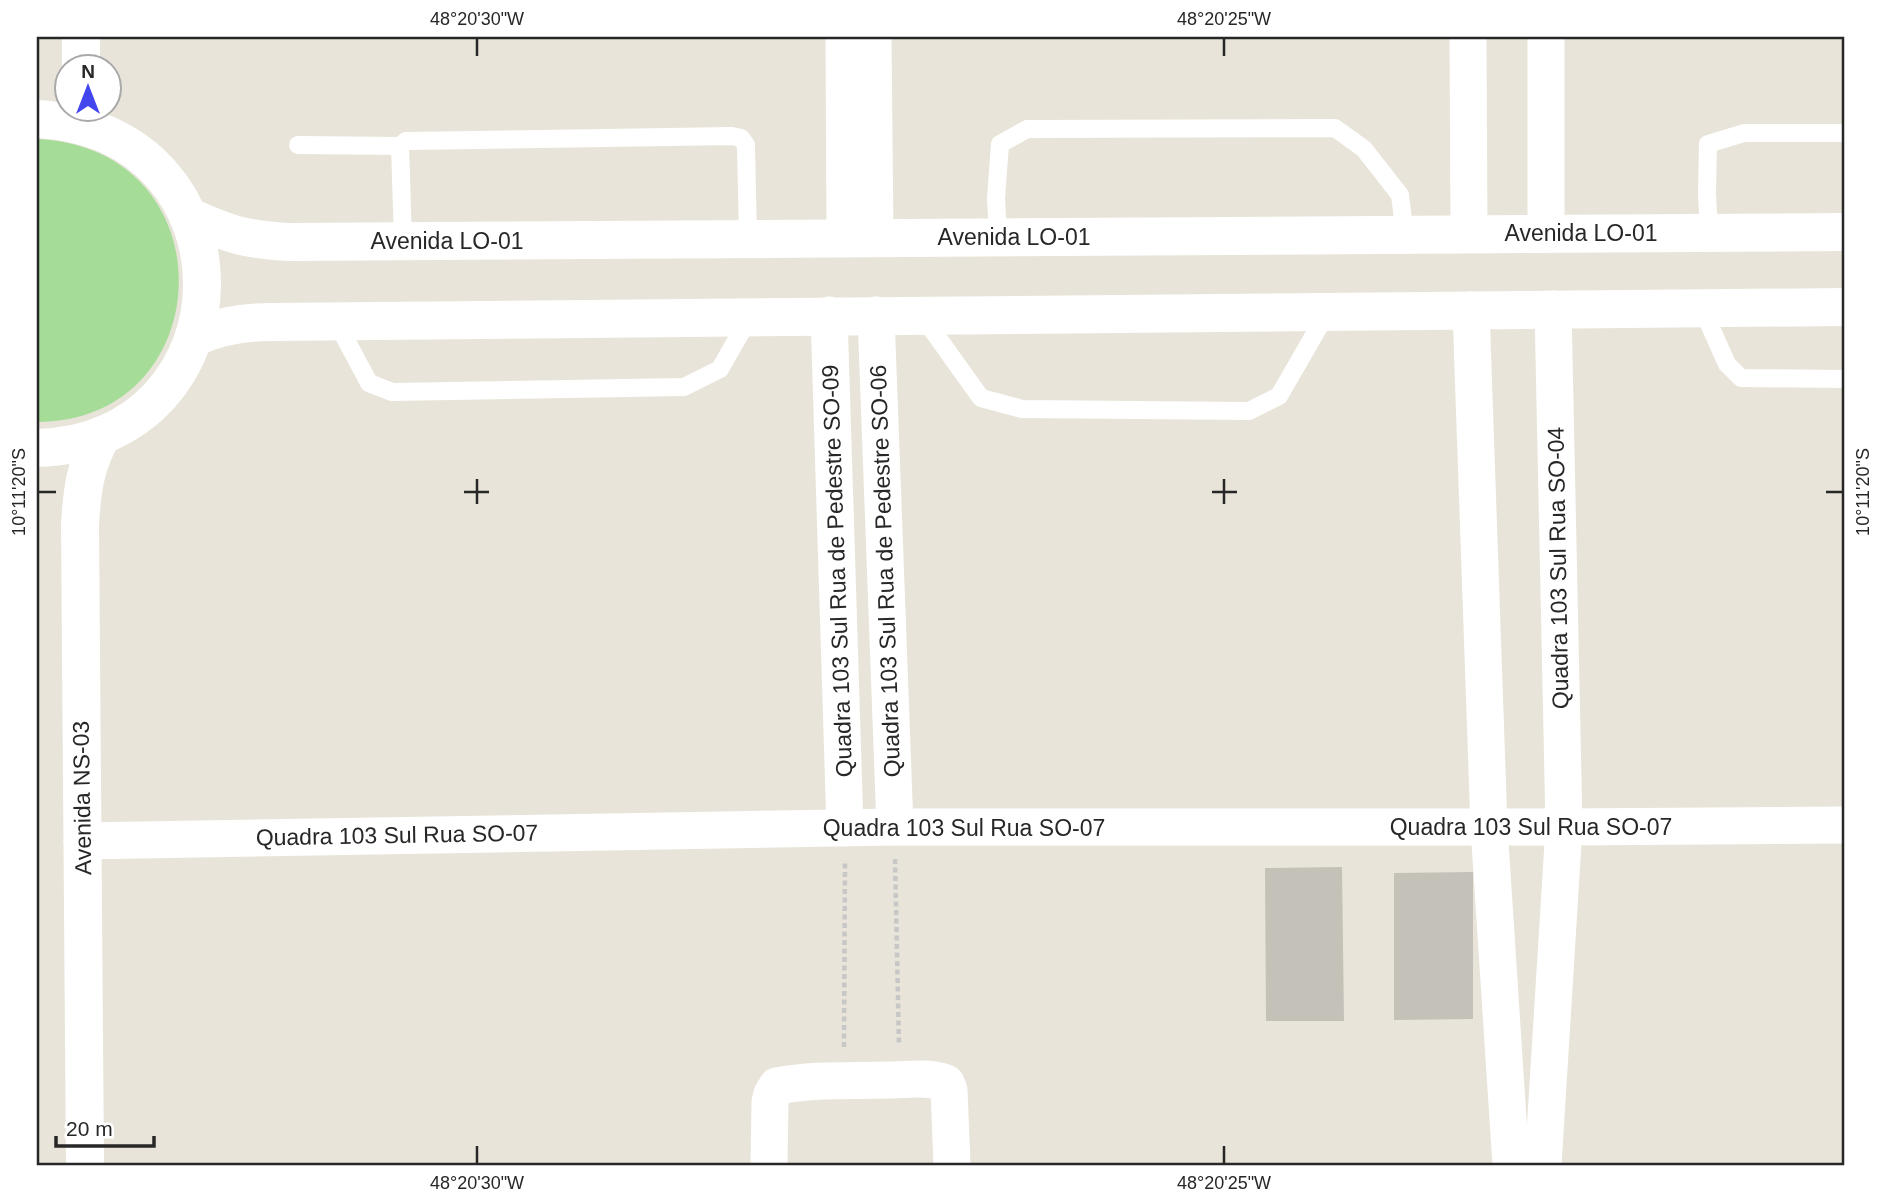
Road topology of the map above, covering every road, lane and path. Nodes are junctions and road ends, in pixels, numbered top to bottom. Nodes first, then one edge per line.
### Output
1 (844, 37) edge
2 (873, 37) edge
3 (1468, 37) edge
4 (1546, 37) edge
5 (61, 122) edge
6 (86, 122) edge
7 (96, 122) edge
8 (1845, 133) edge
9 (298, 145) dead end
10 (400, 146) junction
11 (188, 216) junction
12 (1845, 232) edge
13 (1709, 233) junction
14 (1469, 234) junction
15 (1546, 234) junction
16 (1405, 235) junction
17 (998, 237) junction
18 (748, 239) junction
19 (860, 239) junction
20 (403, 241) junction
21 (1845, 307) edge
22 (1702, 308) junction
23 (1553, 309) junction
24 (1471, 310) junction
25 (1328, 311) junction
26 (921, 314) junction
27 (829, 315) junction
28 (876, 315) junction
29 (751, 316) junction
30 (336, 321) junction
31 (194, 338) junction
32 (1845, 379) edge
33 (102, 435) junction
34 (37, 448) edge
35 (1845, 825) edge
36 (895, 827) junction
37 (1489, 827) junction
38 (1564, 827) junction
39 (845, 828) junction
40 (82, 841) junction
41 (899, 1080) junction
42 (844, 1081) junction
43 (85, 1165) edge
44 (769, 1165) edge
45 (952, 1165) edge
46 (1511, 1165) edge
47 (1543, 1165) edge

1 - 19 street
2 - 19 street
3 - 14 street
4 - 15 street
5 - 6 street
7 - 11 street
8 - 13 lane
9 - 10 lane
10 - 18 lane
10 - 20 lane
11 - 20 street, Avenida LO-01
11 - 31 street
12 - 13 street, Avenida LO-01
13 - 15 street, Avenida LO-01
14 - 15 street, Avenida LO-01
14 - 16 street, Avenida LO-01
16 - 17 street, Avenida LO-01
16 - 17 lane
17 - 19 street, Avenida LO-01
18 - 19 street, Avenida LO-01
18 - 20 street, Avenida LO-01
21 - 22 street
22 - 23 street
22 - 32 lane
23 - 24 street
23 - 38 street, Quadra 103 Sul Rua SO-04
24 - 25 street
24 - 37 street
25 - 26 street
25 - 26 lane
26 - 28 street
27 - 28 street
27 - 29 street
27 - 39 street, Quadra 103 Sul Rua de Pedestre SO-09
28 - 36 street, Quadra 103 Sul Rua de Pedestre SO-06
29 - 30 street
29 - 30 lane
30 - 31 street
31 - 33 street
33 - 34 street
33 - 40 street, Avenida NS-03
35 - 38 street, Quadra 103 Sul Rua SO-07
36 - 37 street, Quadra 103 Sul Rua SO-07
36 - 39 street, Quadra 103 Sul Rua SO-07
36 - 41 path
37 - 38 street, Quadra 103 Sul Rua SO-07
37 - 46 street
38 - 47 street, Quadra 103 Sul Rua SO-04
39 - 40 street, Quadra 103 Sul Rua SO-07
39 - 42 path
40 - 43 street, Avenida NS-03
41 - 42 street
41 - 45 street
42 - 44 street

